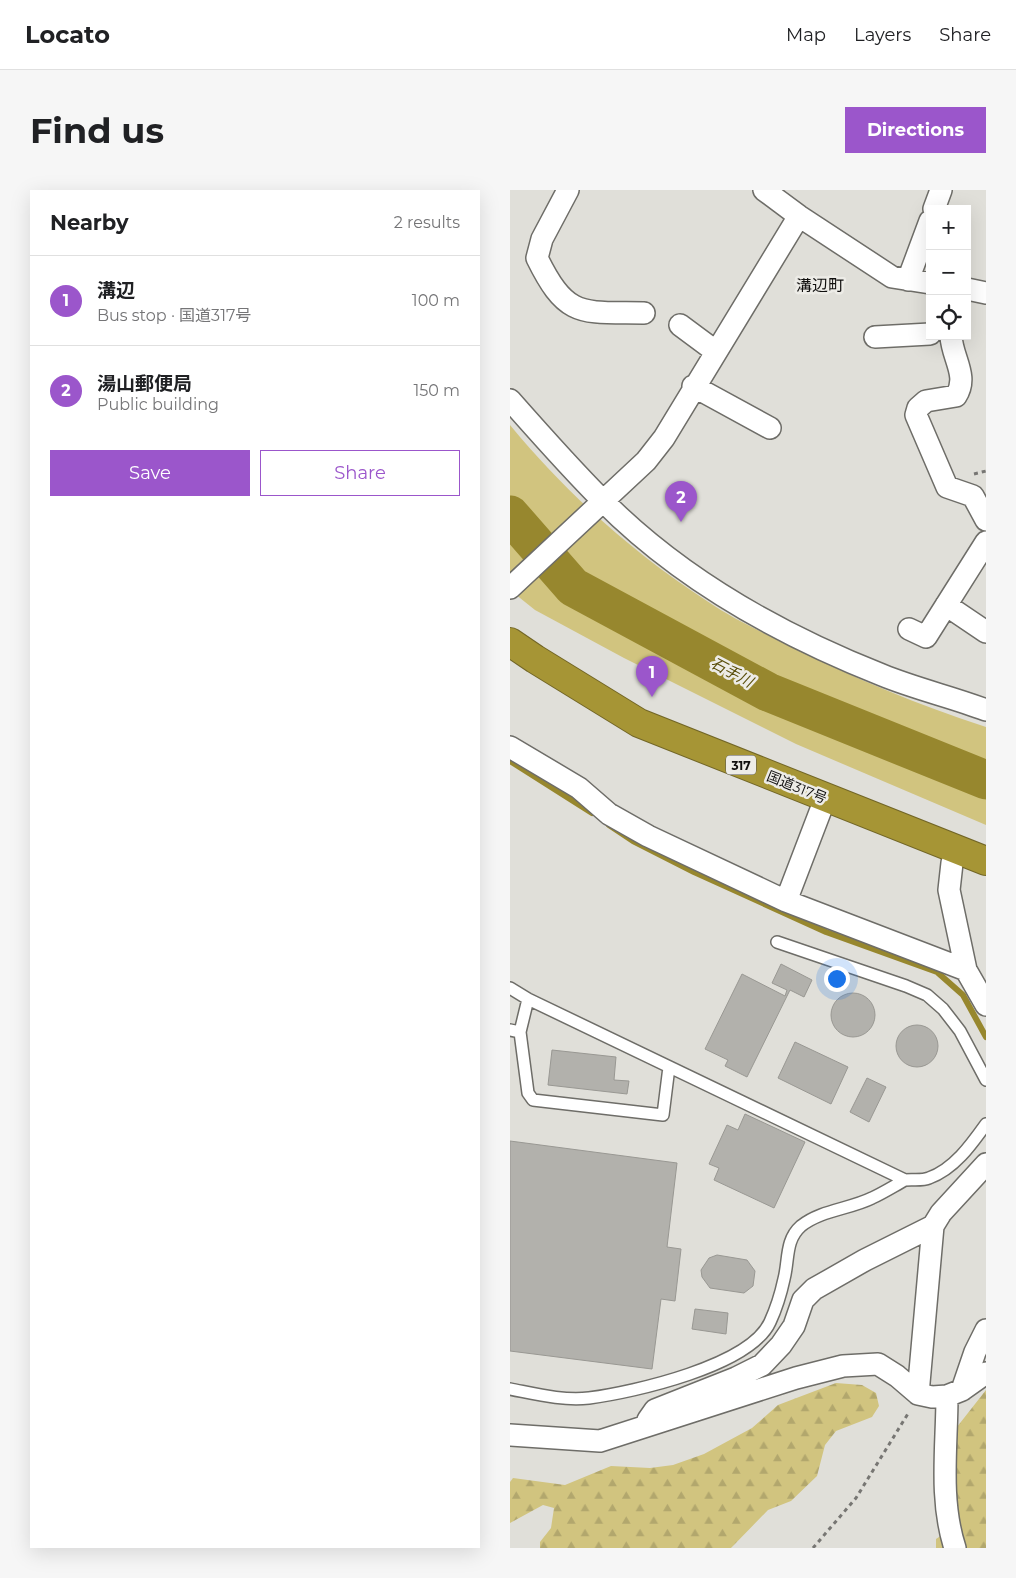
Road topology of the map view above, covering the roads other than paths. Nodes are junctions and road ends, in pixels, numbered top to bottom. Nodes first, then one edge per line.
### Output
1 (568, 190) edge
2 (764, 190) edge
3 (941, 190) edge
4 (935, 205) edge
5 (798, 216) junction
6 (926, 232) edge
7 (908, 280) junction
8 (926, 282) edge
9 (971, 290) edge
10 (986, 293) edge
11 (644, 313) dead end
12 (680, 325) dead end
13 (926, 334) edge
14 (875, 336) dead end
15 (952, 340) edge
16 (715, 351) junction
17 (694, 386) junction
18 (510, 400) edge
19 (770, 428) dead end
20 (600, 504) junction
21 (986, 520) edge
22 (986, 542) edge
23 (510, 588) edge
24 (946, 605) junction
25 (909, 629) dead end
26 (986, 632) edge
27 (510, 642) edge
28 (986, 710) edge
29 (510, 747) edge
30 (825, 798) junction
31 (958, 850) junction
32 (986, 860) edge
33 (786, 901) junction
34 (777, 942) dead end
35 (966, 970) junction
36 (510, 988) edge
37 (528, 999) junction
38 (986, 1005) edge
39 (515, 1031) edge
40 (669, 1067) junction
41 (986, 1080) edge
42 (986, 1124) edge
43 (986, 1164) edge
44 (905, 1180) junction
45 (933, 1226) junction
46 (986, 1330) edge
47 (986, 1373) edge
48 (510, 1389) edge
49 (955, 1393) junction
50 (918, 1394) junction
51 (643, 1428) junction
52 (510, 1435) edge
53 (955, 1548) edge

1 - 11 street
2 - 5 street
3 - 4 street
5 - 7 street
5 - 16 street
6 - 7 street
7 - 8 street
9 - 10 street
12 - 16 street
13 - 14 street
15 - 21 street
16 - 17 street
17 - 19 street
17 - 20 street
18 - 20 street
20 - 23 street
20 - 28 street
22 - 24 street
24 - 25 street
24 - 26 street
27 - 30 highway, 国道317号 / 317
29 - 33 street
30 - 31 highway, 国道317号 / 317
30 - 33 street
31 - 32 highway, 国道317号 / 317
31 - 35 street
33 - 35 street
34 - 41 lane
35 - 38 street
36 - 37 lane
37 - 39 lane
37 - 40 lane
39 - 40 lane
40 - 44 lane
42 - 44 lane
43 - 45 street
44 - 48 lane
45 - 50 street
45 - 51 street
46 - 49 street
47 - 49 street
49 - 50 street
49 - 53 street
50 - 51 street
51 - 52 street

